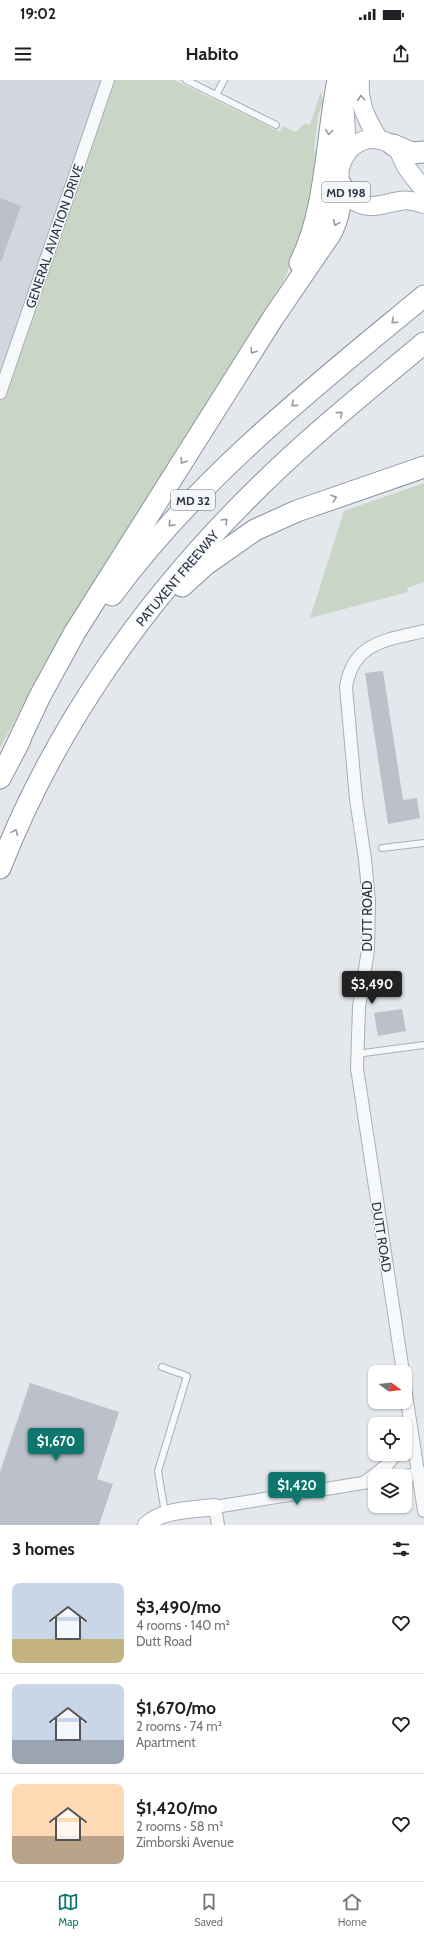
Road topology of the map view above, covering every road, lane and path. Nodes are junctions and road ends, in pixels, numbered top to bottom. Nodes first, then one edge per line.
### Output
1 (108, 80) edge
2 (186, 80) edge
3 (224, 80) edge
4 (338, 80) edge
5 (343, 80) edge
6 (360, 80) edge
7 (216, 95) junction
8 (276, 125) dead end
9 (386, 142) junction
10 (347, 151) junction
11 (424, 152) edge
12 (406, 167) junction
13 (341, 185) junction
14 (424, 189) edge
15 (424, 204) edge
16 (384, 205) junction
17 (424, 296) edge
18 (273, 318) junction
19 (424, 343) edge
20 (0, 393) edge
21 (424, 468) edge
22 (424, 631) edge
23 (14, 751) junction
24 (47, 768) junction
25 (0, 778) edge
26 (424, 843) edge
27 (382, 848) dead end
28 (0, 868) edge
29 (424, 1045) edge
30 (356, 1054) junction
31 (402, 1365) edge
32 (162, 1367) dead end
33 (412, 1431) edge
34 (391, 1461) edge
35 (384, 1469) edge
36 (421, 1474) edge
37 (368, 1482) edge
38 (215, 1507) junction
39 (424, 1511) edge
40 (165, 1514) junction
41 (146, 1525) edge
42 (218, 1525) edge

1 - 20 street, GENERAL AVIATION DRIVE
2 - 7 lane
3 - 7 lane
4 -> 18 highway
5 - 10 main road, MD 198
9 -> 6 main road
7 - 8 lane
9 - 10 main road
9 - 11 highway
9 - 12 main road
10 - 13 main road, MD 198
12 - 14 main road
12 - 16 main road
13 - 16 main road, MD 198
13 -> 18 highway
15 - 16 main road, MD 198
17 -> 23 highway, MD 32
18 -> 23 highway
24 -> 19 highway, PATUXENT FREEWAY / MD 32
24 -> 21 highway
22 - 30 street, DUTT ROAD
23 - 25 highway, MD 32
28 -> 24 highway, PATUXENT FREEWAY / MD 32
26 - 27 lane
29 - 30 lane
30 - 31 street, DUTT ROAD
32 - 40 lane
33 - 36 street
34 - 35 street
36 - 39 street
37 - 38 street
38 - 40 street
38 - 42 street
40 - 41 street

